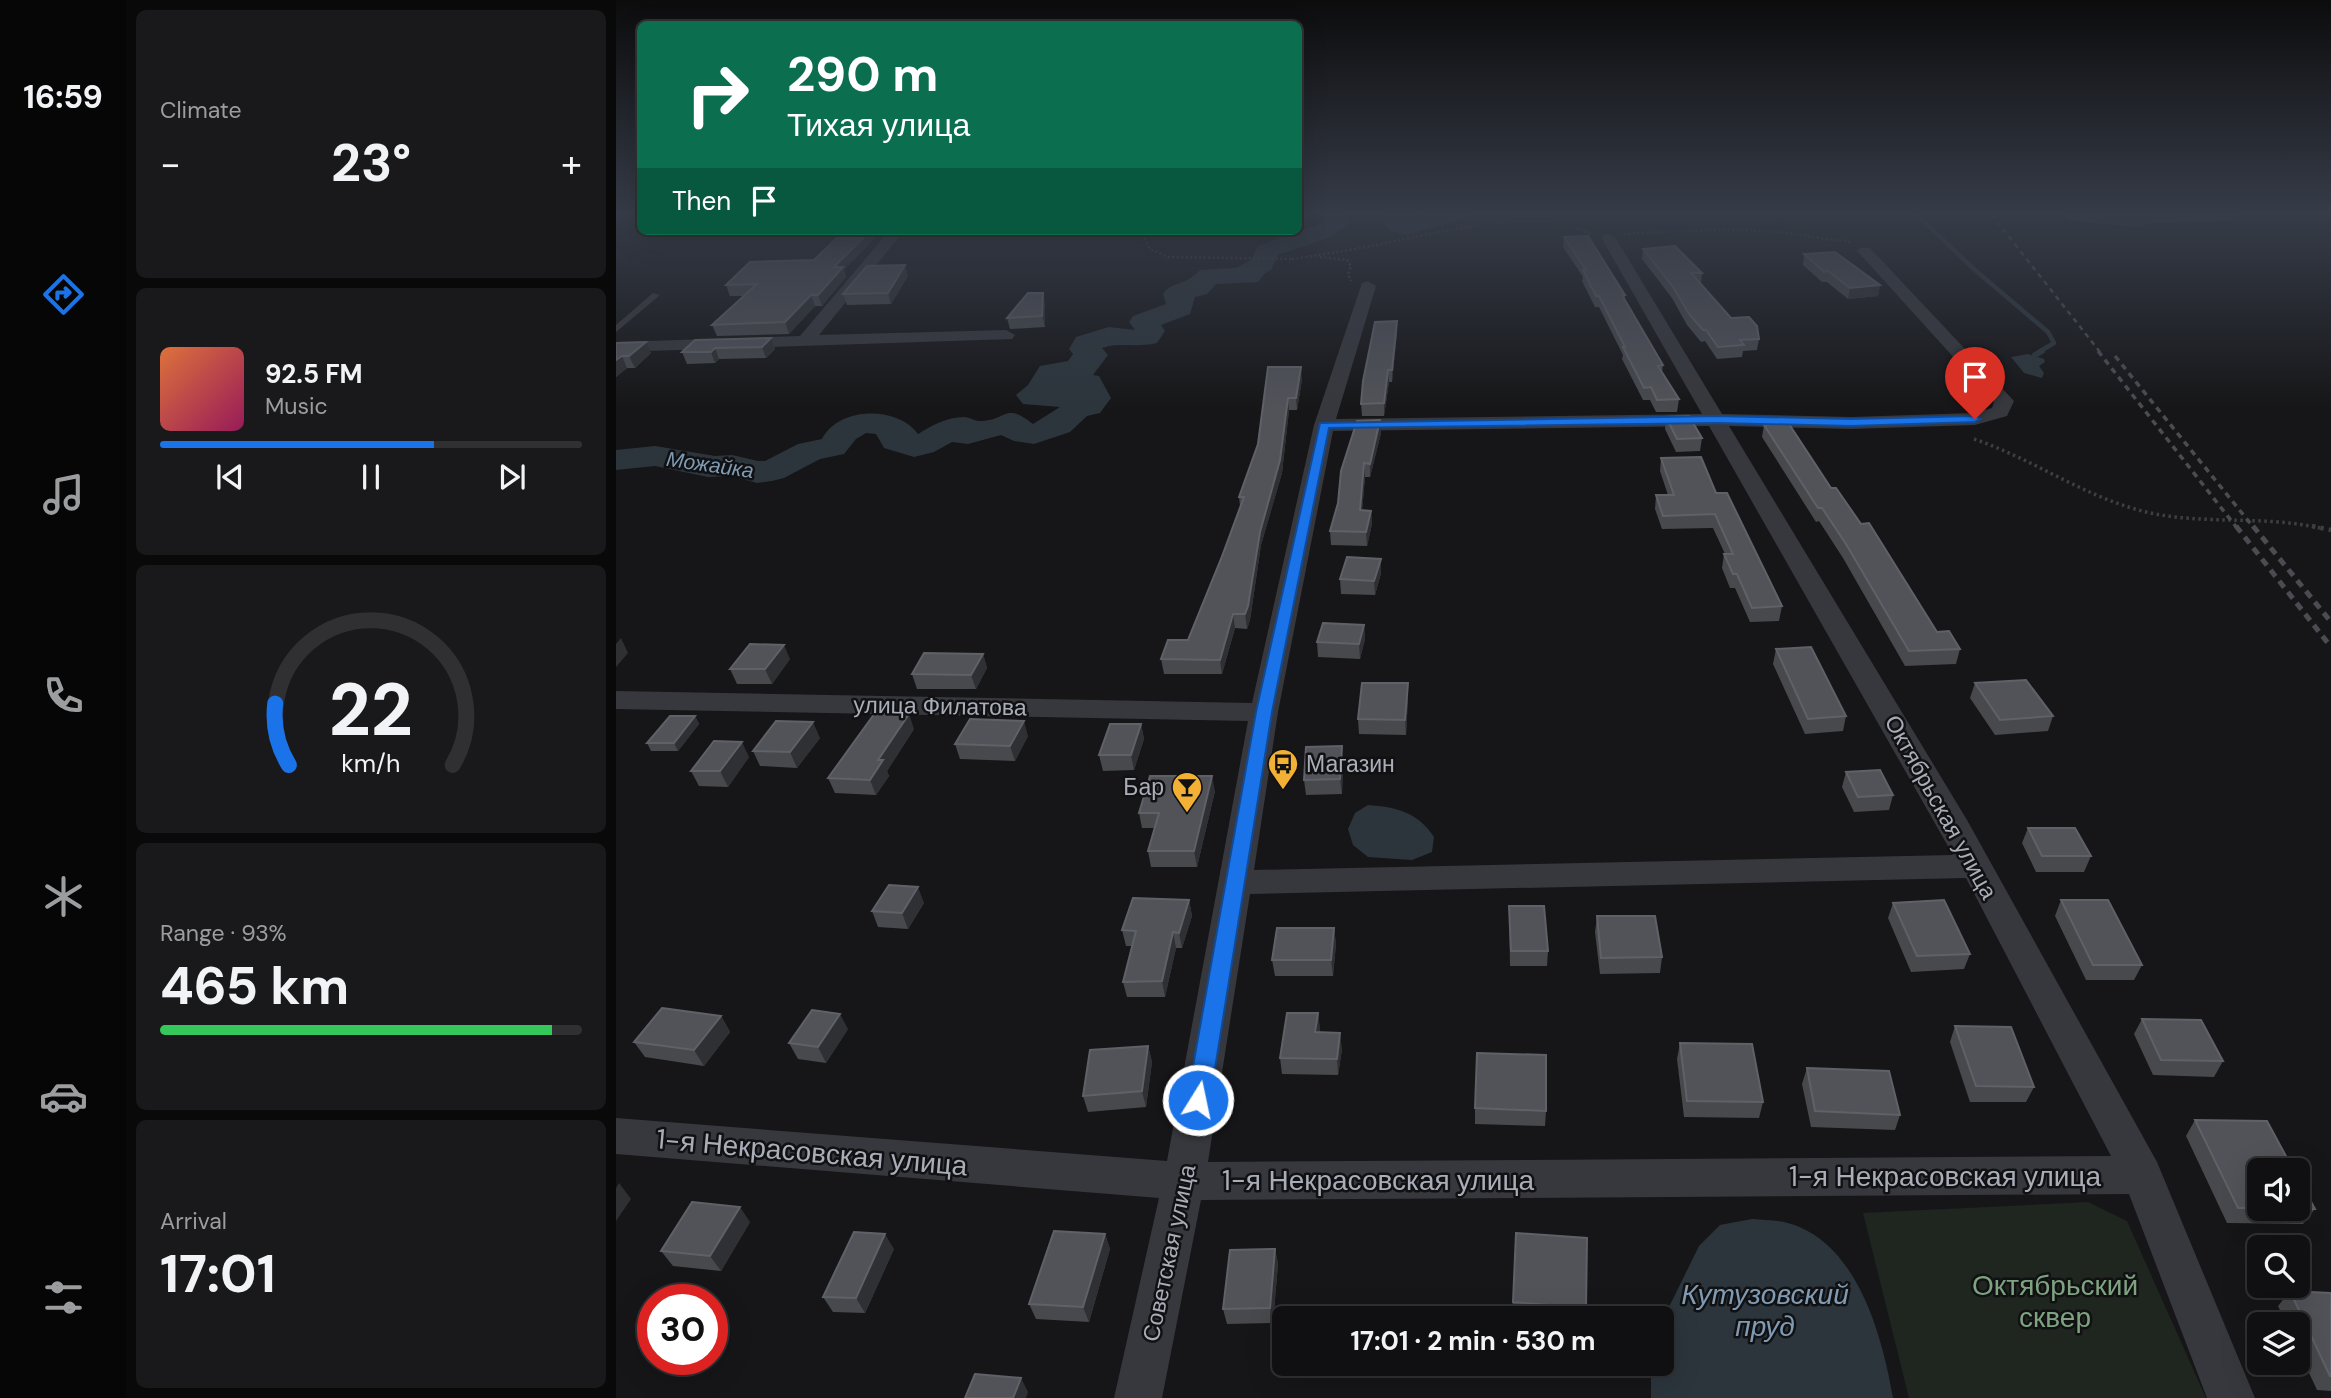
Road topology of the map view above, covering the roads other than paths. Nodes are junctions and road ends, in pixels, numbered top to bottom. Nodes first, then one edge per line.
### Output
1 (857, 279) edge
2 (1633, 279) edge
3 (1891, 279) edge
4 (1368, 286) road end
5 (656, 295) dead end
6 (616, 330) edge
7 (1006, 335) dead end
8 (807, 339) junction
9 (616, 347) edge
10 (1718, 420) junction
11 (1324, 425) junction
12 (616, 700) edge
13 (1264, 712) junction
14 (1975, 866) junction
15 (1236, 882) junction
16 (616, 1136) edge
17 (2142, 1175) junction
18 (1184, 1181) junction
19 (1138, 1398) edge
20 (2231, 1398) edge

1 - 8 street
2 - 10 street, Октябрьская улица
3 - 10 street
4 - 11 street, Советская улица
5 - 6 lane
7 - 8 street
8 - 9 street
10 - 11 street
10 - 14 street, Октябрьская улица
11 - 13 street, Советская улица
12 - 13 street, улица Филатова
13 - 15 street, Советская улица
14 - 15 street
14 - 17 street, Октябрьская улица
15 - 18 street, Советская улица
16 - 18 street, 1-я Некрасовская улица
17 - 18 street, 1-я Некрасовская улица
17 - 20 street, Октябрьская улица
18 - 19 street, Советская улица

